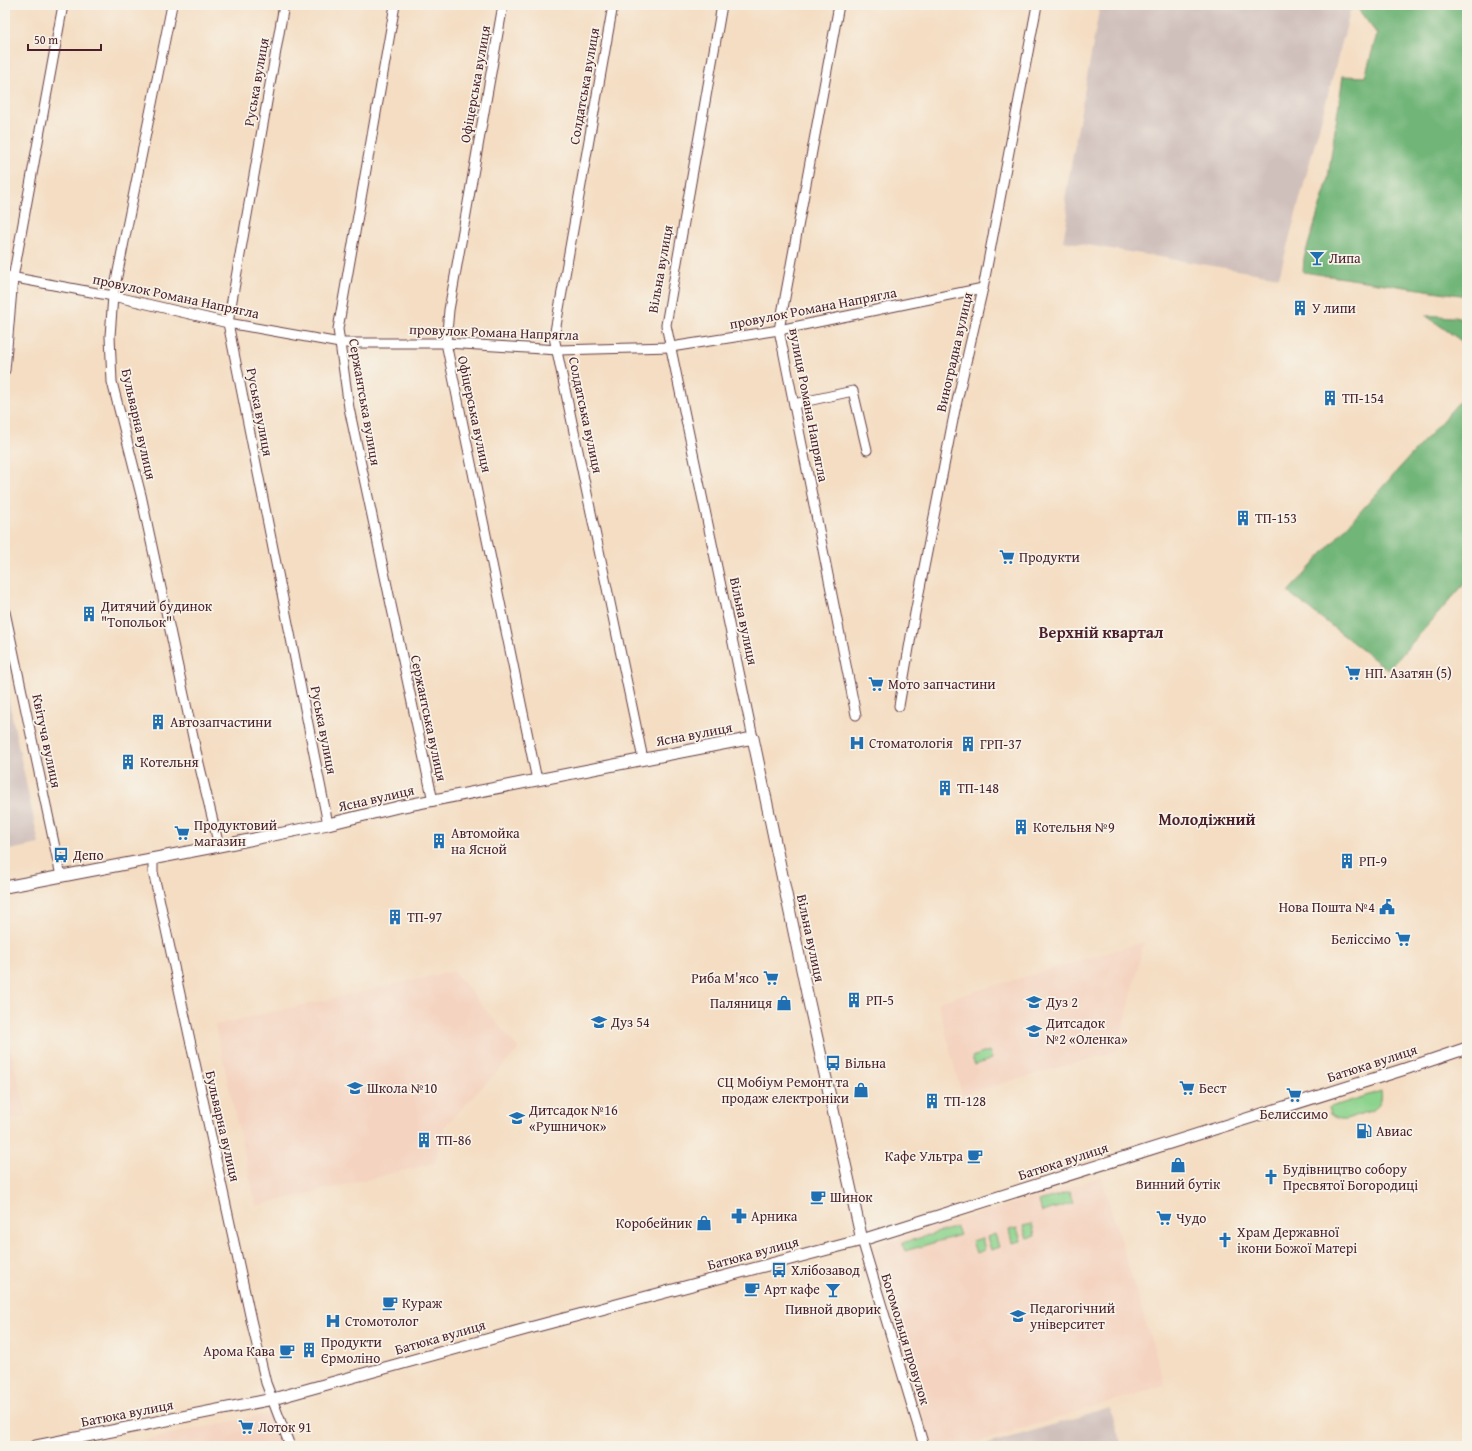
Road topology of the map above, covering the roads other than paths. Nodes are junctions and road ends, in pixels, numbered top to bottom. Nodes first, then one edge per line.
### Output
1 (63, 5) edge
2 (172, 5) edge
3 (284, 5) edge
4 (395, 5) edge
5 (503, 5) edge
6 (613, 5) edge
7 (722, 5) edge
8 (839, 5) edge
9 (1037, 5) edge
10 (9, 277) edge
11 (983, 288) junction
12 (113, 296) junction
13 (228, 322) junction
14 (779, 330) junction
15 (446, 342) junction
16 (340, 343) junction
17 (671, 347) junction
18 (558, 350) junction
19 (5, 370) edge
20 (794, 404) junction
21 (867, 450) dead end
22 (5, 612) edge
23 (899, 706) dead end
24 (856, 715) dead end
25 (753, 738) junction
26 (644, 759) junction
27 (537, 780) junction
28 (433, 801) junction
29 (328, 824) junction
30 (219, 846) junction
31 (153, 858) junction
32 (61, 876) junction
33 (5, 887) edge
34 (1467, 1048) edge
35 (862, 1240) junction
36 (273, 1400) junction
37 (36, 1446) edge
38 (290, 1446) edge
39 (924, 1446) edge

1 - 10 street
2 - 12 street, Бульварна вулиця
3 - 13 street, Руська вулиця
4 - 16 street, Сержантська вулиця
5 - 15 street, Офіцерська вулиця
6 - 18 street, Солдатська вулиця
7 - 17 street, Вільна вулиця
8 - 14 street, вулиця Романа Напрягла
9 - 11 street, Виноградна вулиця
10 - 12 street, провулок Романа Напрягла
10 - 19 street
11 - 14 street, провулок Романа Напрягла
11 - 23 street, Виноградна вулиця
12 - 13 street, провулок Романа Напрягла
12 - 30 street, Бульварна вулиця
13 - 16 street, провулок Романа Напрягла
13 - 29 street, Руська вулиця
14 - 17 street, провулок Романа Напрягла
14 - 20 street, вулиця Романа Напрягла
15 - 16 street, провулок Романа Напрягла
15 - 18 street, провулок Романа Напрягла
15 - 27 street, Офіцерська вулиця
16 - 28 street, Сержантська вулиця
17 - 18 street, провулок Романа Напрягла
17 - 25 street, Вільна вулиця
18 - 26 street, Солдатська вулиця
20 - 21 street
20 - 24 street, вулиця Романа Напрягла
22 - 32 street, Квітуча вулиця
25 - 26 street, Ясна вулиця
25 - 35 street, Вільна вулиця
26 - 27 street, Ясна вулиця
27 - 28 street, Ясна вулиця
28 - 29 street, Ясна вулиця
29 - 30 street, Ясна вулиця
30 - 31 street, Ясна вулиця
31 - 32 street, Ясна вулиця
31 - 36 street, Бульварна вулиця
32 - 33 street, Ясна вулиця
34 - 35 street, Батюка вулиця
35 - 36 street, Батюка вулиця
35 - 39 street, Богомольця провулок
36 - 37 street, Батюка вулиця
36 - 38 street, Бульварна вулиця

